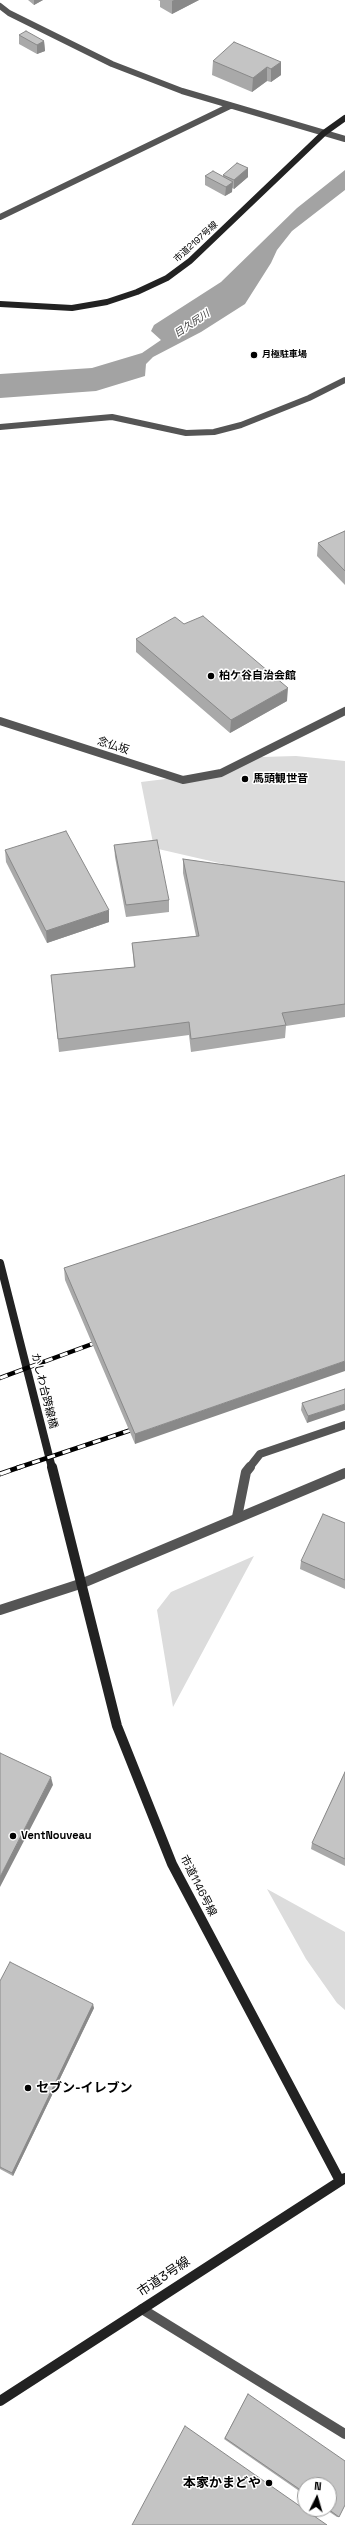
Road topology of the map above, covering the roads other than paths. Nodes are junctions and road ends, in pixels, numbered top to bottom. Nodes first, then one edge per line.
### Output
1 (0, 6) edge
2 (230, 106) junction
3 (345, 118) edge
4 (324, 134) junction
5 (345, 139) edge
6 (0, 217) edge
7 (0, 304) edge
8 (345, 380) edge
9 (0, 426) edge
10 (345, 711) edge
11 (0, 721) edge
12 (0, 1263) edge
13 (345, 1425) edge
14 (345, 1473) edge
15 (237, 1517) junction
16 (83, 1583) junction
17 (0, 1610) edge
18 (342, 2179) edge
19 (142, 2309) junction
20 (0, 2401) edge
21 (345, 2434) edge

1 - 2 street
2 - 4 street
2 - 6 street
3 - 4 street, 市道2197号線
4 - 5 street
4 - 7 street, 市道2197号線
8 - 9 street
10 - 11 street, 念仏坂
12 - 16 street, かしわ台跨線橋
13 - 15 street
14 - 15 street
15 - 16 street
16 - 17 street
16 - 18 street, 市道1146号線
18 - 19 street, 市道3号線
19 - 20 street, 市道3号線
19 - 21 street

